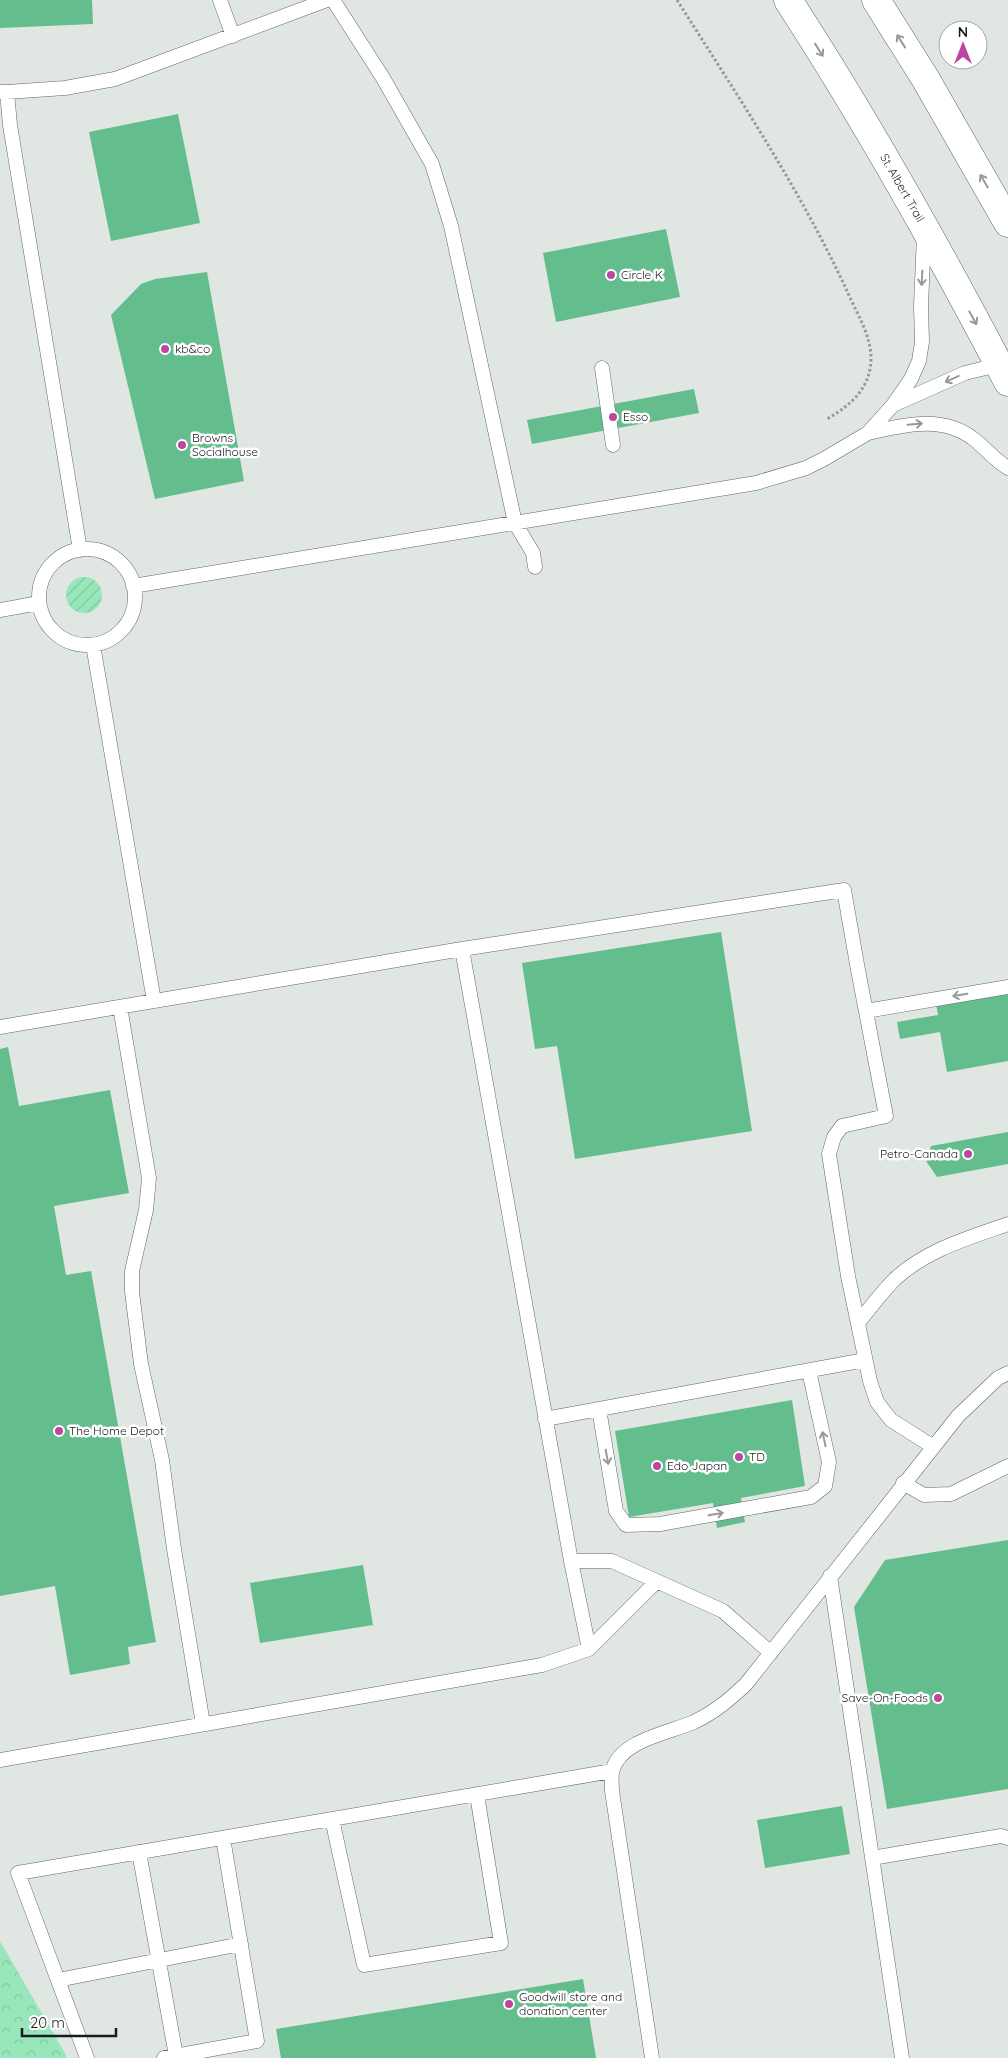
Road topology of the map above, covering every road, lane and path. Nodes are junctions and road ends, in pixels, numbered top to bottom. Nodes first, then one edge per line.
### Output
1 (220, 0) edge
2 (327, 0) edge
3 (333, 0) edge
4 (677, 0) edge
5 (788, 0) edge
6 (876, 0) edge
7 (233, 36) junction
8 (3, 92) edge
9 (1008, 223) edge
10 (924, 229) junction
11 (602, 368) dead end
12 (1005, 370) edge
13 (894, 405) junction
14 (827, 419) dead end
15 (868, 433) junction
16 (613, 445) dead end
17 (1008, 468) edge
18 (515, 523) junction
19 (80, 550) junction
20 (536, 567) dead end
21 (133, 586) junction
22 (39, 603) junction
23 (0, 610) edge
24 (93, 645) junction
25 (462, 949) junction
26 (1008, 987) edge
27 (154, 1001) junction
28 (120, 1006) junction
29 (866, 1011) junction
30 (0, 1027) edge
31 (1008, 1224) edge
32 (858, 1323) junction
33 (865, 1360) junction
34 (809, 1371) junction
35 (1008, 1373) edge
36 (599, 1409) junction
37 (545, 1419) junction
38 (932, 1446) junction
39 (1008, 1466) edge
40 (903, 1483) junction
41 (571, 1561) junction
42 (830, 1576) junction
43 (656, 1582) junction
44 (589, 1649) junction
45 (771, 1653) junction
46 (203, 1724) junction
47 (0, 1760) edge
48 (612, 1771) junction
49 (477, 1795) junction
50 (332, 1819) junction
51 (223, 1838) junction
52 (1008, 1838) edge
53 (138, 1852) junction
54 (872, 1858) junction
55 (240, 1944) junction
56 (158, 1961) junction
57 (58, 1980) junction
58 (196, 2055) edge
59 (170, 2057) edge
60 (87, 2058) edge
61 (652, 2058) edge
62 (902, 2058) edge

1 - 7 lane
2 - 7 lane
3 - 18 lane
4 - 14 path
5 -> 10 main road, St. Albert Trail
9 -> 6 main road
7 - 8 lane
8 - 19 lane
10 -> 12 main road, St. Albert Trail
10 -> 13 lane
11 - 16 lane
12 -> 13 lane
13 - 15 lane
15 -> 17 lane
15 - 18 lane
18 - 20 lane
18 - 21 lane
19 - 21 lane
19 - 22 lane
21 - 24 lane
22 - 23 lane
22 - 24 lane
24 - 27 lane
25 - 27 lane
25 - 29 lane
25 - 37 lane
26 -> 29 lane
27 - 28 lane
28 - 30 lane
28 - 46 lane
29 - 32 lane
31 - 32 lane
32 - 33 lane
33 - 34 lane
33 - 38 lane
34 - 36 lane
36 -> 34 lane
35 - 38 lane
36 - 37 lane
37 - 41 lane
38 - 40 lane
39 - 40 lane
40 - 42 lane
41 - 43 lane
41 - 44 lane
42 - 45 lane
42 - 54 lane
43 - 44 lane
43 - 45 lane
44 - 46 lane
45 - 48 lane
46 - 47 lane
48 - 49 lane
48 - 61 lane
49 - 50 lane
49 - 50 lane
50 - 51 lane
51 - 53 lane
51 - 55 lane
52 - 54 lane
53 - 56 lane
53 - 57 lane
54 - 62 lane
55 - 56 lane
55 - 58 lane
56 - 57 lane
56 - 59 lane
57 - 60 lane
58 - 59 lane

